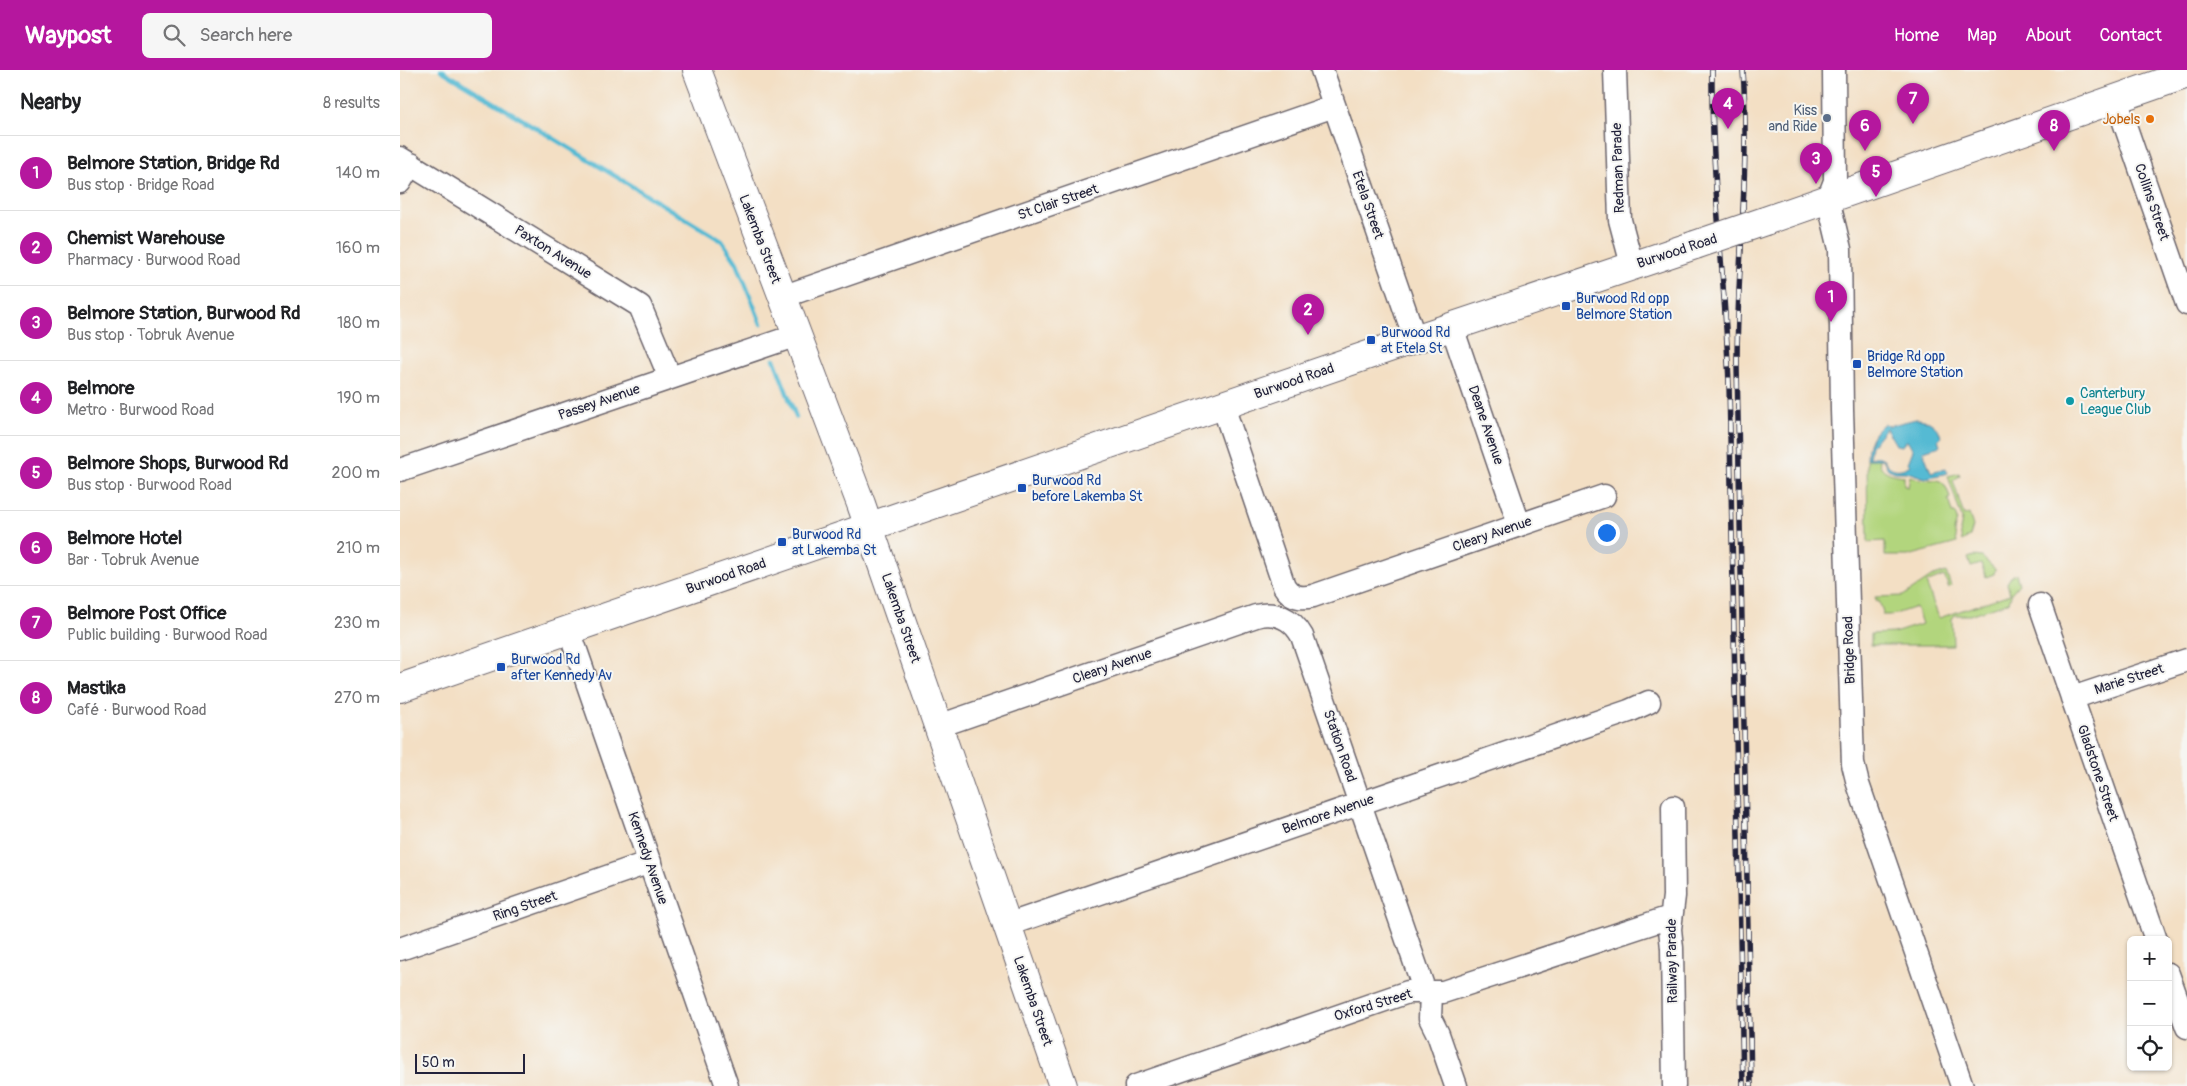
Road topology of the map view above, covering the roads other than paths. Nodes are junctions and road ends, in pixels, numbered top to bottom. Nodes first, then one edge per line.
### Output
1 (697, 70) edge
2 (1322, 70) edge
3 (1615, 70) edge
4 (1834, 70) edge
5 (2187, 74) edge
6 (2116, 99) junction
7 (1334, 106) junction
8 (404, 168) edge
9 (1828, 199) junction
10 (1632, 265) junction
11 (782, 297) junction
12 (2187, 304) edge
13 (1452, 327) junction
14 (797, 335) junction
15 (1414, 339) junction
16 (670, 378) junction
17 (1223, 406) junction
18 (400, 470) edge
19 (1604, 496) dead end
20 (1519, 524) junction
21 (869, 527) junction
22 (2040, 605) dead end
23 (1286, 618) joint
24 (569, 630) junction
25 (2187, 660) edge
26 (400, 688) edge
27 (2072, 698) junction
28 (1649, 702) dead end
29 (938, 726) junction
30 (1360, 803) junction
31 (1673, 807) dead end
32 (650, 862) junction
33 (1670, 917) junction
34 (1007, 925) junction
35 (2155, 936) edge
36 (400, 949) edge
37 (2171, 981) edge
38 (1428, 992) junction
39 (2187, 1027) edge
40 (727, 1086) edge
41 (1063, 1086) edge
42 (1136, 1086) edge
43 (1456, 1086) edge
44 (1674, 1086) edge
45 (1962, 1086) edge

1 - 11 main road, Lakemba Street
2 - 7 street, Etela Street
3 - 10 street, Redman Parade
4 - 9 street
5 - 6 main road, Burwood Road
6 - 9 main road, Burwood Road
6 - 12 street, Collins Street
7 - 11 street, St Clair Street
7 - 15 street, Etela Street
8 - 16 street, Paxton Avenue
9 - 10 main road, Burwood Road, bridge
9 - 45 street, Bridge Road
10 - 13 main road, Burwood Road
11 - 14 main road, Lakemba Street
13 - 15 main road, Burwood Road
13 - 20 street, Deane Avenue
14 - 16 street, Passey Avenue
14 - 21 main road, Lakemba Street
15 - 17 main road, Burwood Road
16 - 18 street, Passey Avenue
17 - 20 street, Cleary Avenue
17 - 21 main road, Burwood Road
19 - 20 street, Cleary Avenue
21 - 24 main road, Burwood Road
21 - 29 main road, Lakemba Street
22 - 27 street, Gladstone Street
23 - 29 street, Cleary Avenue
23 - 30 street, Station Road
24 - 26 main road, Burwood Road
24 - 32 street, Kennedy Avenue
25 - 27 street, Marie Street
27 - 35 street, Gladstone Street
28 - 30 street, Belmore Avenue
29 - 34 main road, Lakemba Street
30 - 34 street, Belmore Avenue
30 - 38 street, Station Road
31 - 33 street, Railway Parade
32 - 36 street, Ring Street
32 - 40 street, Kennedy Avenue
33 - 38 street, Oxford Street
33 - 44 street, Railway Parade
34 - 41 main road, Lakemba Street
37 - 39 street
38 - 42 street, Oxford Street
38 - 43 street, Station Road

